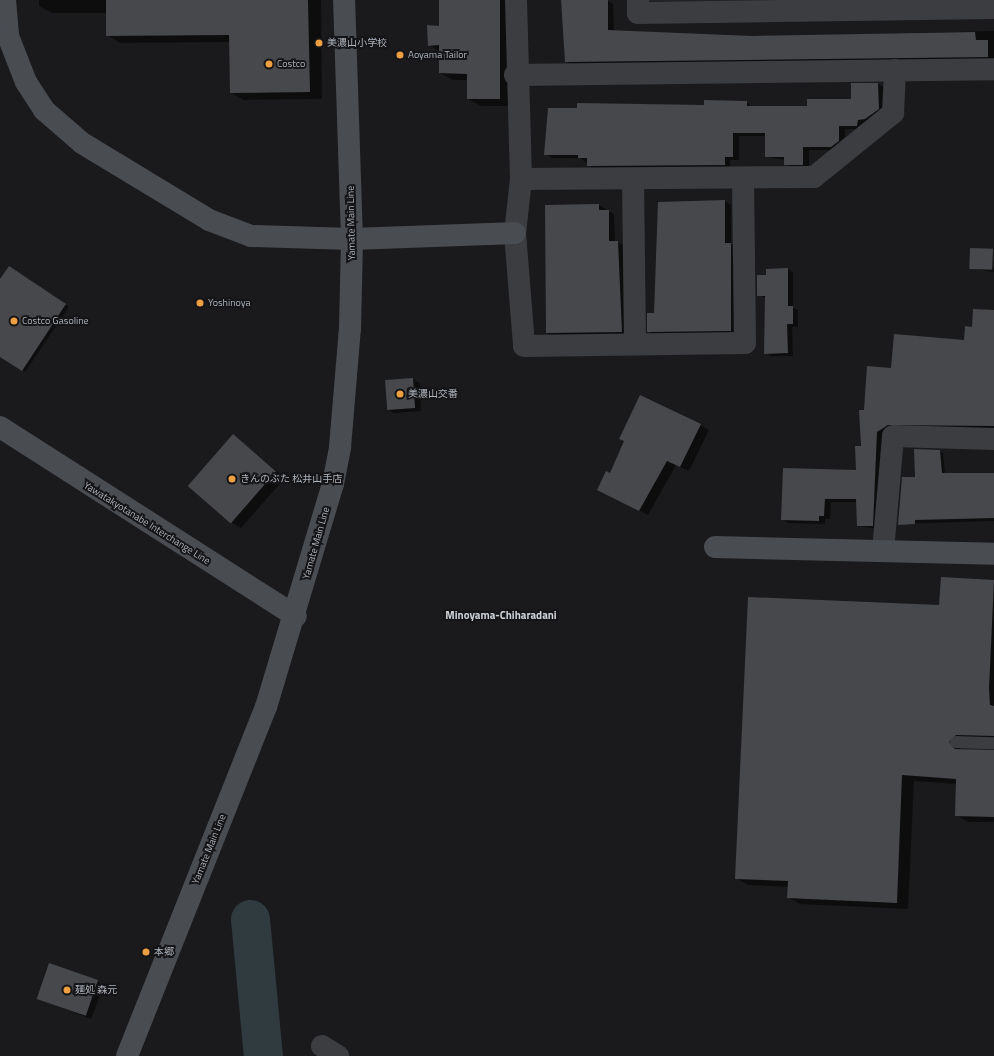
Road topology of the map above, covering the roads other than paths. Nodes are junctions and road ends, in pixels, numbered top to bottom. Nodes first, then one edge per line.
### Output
1 (5, 0) edge
2 (344, 0) edge
3 (516, 0) edge
4 (638, 0) edge
5 (994, 8) edge
6 (994, 69) edge
7 (895, 70) junction
8 (515, 75) junction
9 (743, 178) junction
10 (521, 179) junction
11 (633, 179) junction
12 (515, 233) junction
13 (352, 239) junction
14 (635, 344) junction
15 (0, 428) edge
16 (994, 439) edge
17 (715, 547) dead end
18 (883, 551) junction
19 (994, 554) edge
20 (296, 616) junction
21 (956, 742) dead end
22 (994, 743) edge
23 (127, 1056) edge

1 - 13 street
2 - 13 street, Yamate Main Line
3 - 8 street
4 - 5 street
6 - 7 street
7 - 8 street
7 - 9 street
8 - 10 street
9 - 11 street
9 - 14 street
10 - 11 street
10 - 12 street
11 - 14 street
12 - 13 street
12 - 14 street
13 - 20 street, Yamate Main Line
15 - 20 street, Yawatakyotanabe Interchange Line
16 - 18 street
17 - 18 street
18 - 19 street
20 - 23 street, Yamate Main Line
21 - 22 lane

